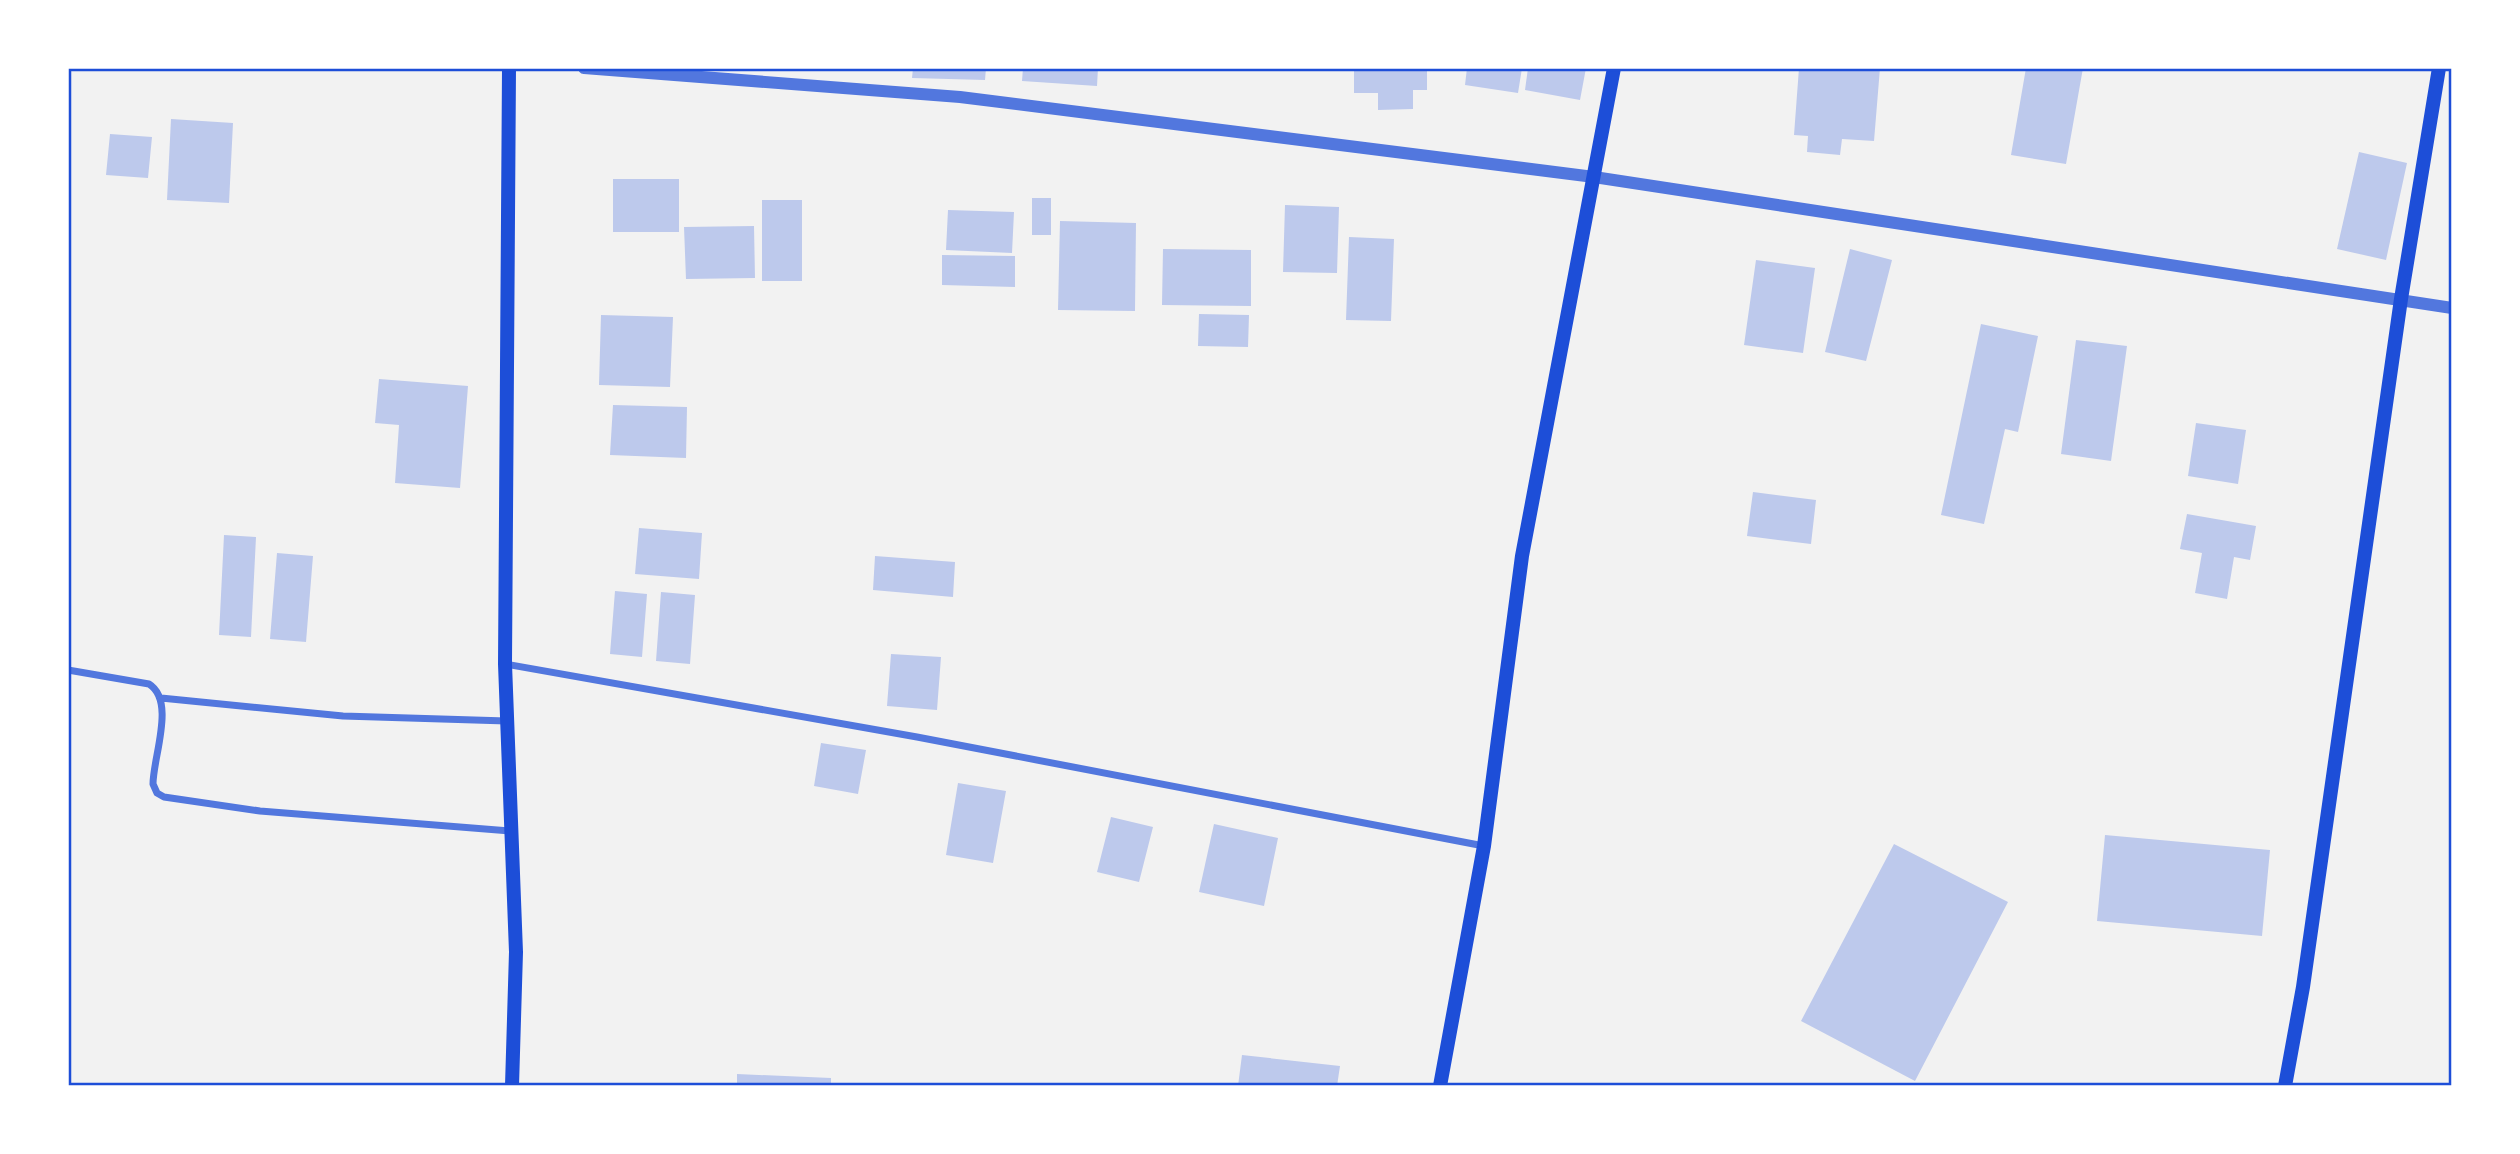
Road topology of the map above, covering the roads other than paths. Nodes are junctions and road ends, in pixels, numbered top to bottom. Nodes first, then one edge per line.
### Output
1 (509, 68) edge
2 (584, 68) edge
3 (1614, 68) edge
4 (2439, 68) edge
5 (1594, 177) junction
6 (2401, 299) junction
7 (2452, 308) edge
8 (505, 664) junction
9 (68, 670) edge
10 (161, 698) junction
11 (507, 721) junction
12 (511, 831) junction
13 (1484, 846) junction
14 (512, 1086) edge
15 (1440, 1086) edge
16 (2285, 1086) edge

1 - 8 main road
2 - 5 street
3 - 5 main road
4 - 6 main road
5 - 6 street
5 - 13 main road
6 - 7 street
6 - 16 main road
8 - 11 main road
8 - 13 street
9 - 10 street
10 - 11 street
10 - 12 street
11 - 12 main road
12 - 14 main road
13 - 15 main road

